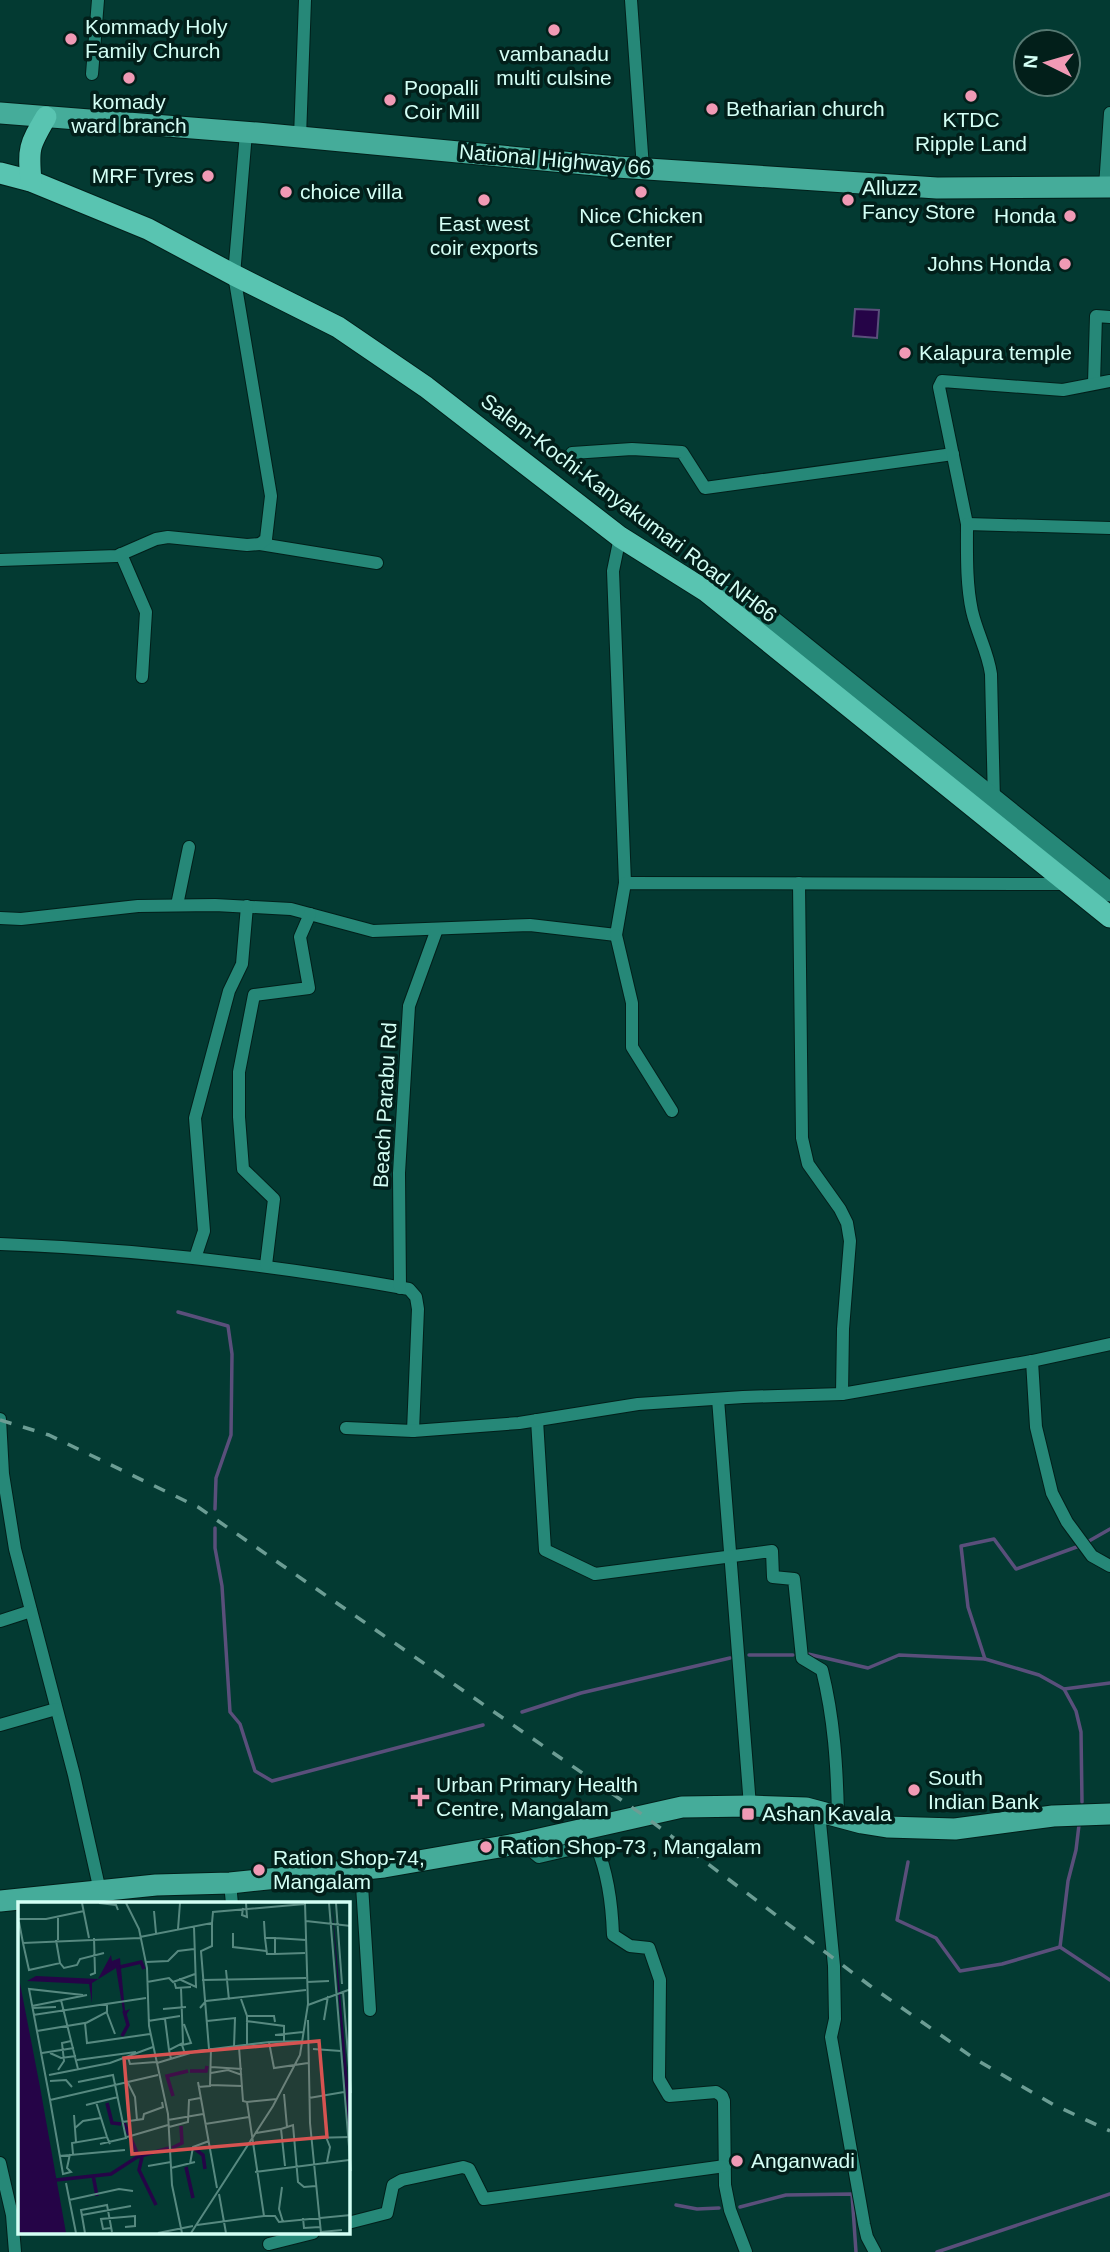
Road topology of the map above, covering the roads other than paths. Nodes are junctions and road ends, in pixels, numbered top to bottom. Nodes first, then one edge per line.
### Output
1 (98, 0) edge
2 (305, 0) edge
3 (631, 0) edge
4 (92, 74) dead end
5 (0, 113) edge
6 (1110, 113) edge
7 (46, 117) junction
8 (246, 133) junction
9 (300, 137) junction
10 (643, 168) junction
11 (0, 173) edge
12 (31, 181) junction
13 (1107, 187) edge
14 (234, 275) junction
15 (1110, 317) edge
16 (1110, 381) edge
17 (1094, 383) junction
18 (572, 453) dead end
19 (953, 454) junction
20 (967, 524) junction
21 (1110, 528) edge
22 (620, 537) junction
23 (260, 544) junction
24 (121, 554) junction
25 (0, 560) edge
26 (377, 563) dead end
27 (706, 591) junction
28 (142, 677) dead end
29 (994, 799) junction
30 (995, 823) junction
31 (189, 847) dead end
32 (625, 883) junction
33 (799, 883) junction
34 (1068, 884) junction
35 (1106, 886) edge
36 (177, 905) junction
37 (247, 906) junction
38 (310, 914) junction
39 (1110, 917) edge
40 (0, 918) edge
41 (436, 929) junction
42 (616, 935) junction
43 (672, 1111) dead end
44 (0, 1244) edge
45 (195, 1258) junction
46 (266, 1265) junction
47 (400, 1288) junction
48 (1110, 1344) edge
49 (1032, 1361) junction
50 (842, 1394) junction
51 (718, 1399) junction
52 (0, 1419) edge
53 (537, 1420) junction
54 (346, 1428) dead end
55 (413, 1431) junction
56 (15, 1549) junction
57 (0, 1552) edge
58 (731, 1556) junction
59 (1110, 1566) edge
60 (31, 1611) junction
61 (0, 1621) edge
62 (56, 1709) junction
63 (0, 1725) edge
64 (750, 1806) junction
65 (829, 1814) junction
66 (1110, 1814) edge
67 (522, 1843) junction
68 (360, 1870) junction
69 (100, 1891) junction
70 (231, 1893) edge
71 (75, 1898) edge
72 (0, 1901) edge
73 (370, 2010) dead end
74 (0, 2163) edge
75 (725, 2166) junction
76 (9, 2202) edge
77 (350, 2222) edge
78 (309, 2234) edge
79 (269, 2243) edge
80 (15, 2252) edge
81 (746, 2252) edge
82 (875, 2252) edge

1 - 4 street
2 - 9 street
3 - 10 street
5 - 7 main road, National Highway 66
6 - 13 street
7 - 8 main road, National Highway 66
7 - 12 highway
8 - 9 main road, National Highway 66
8 - 14 street
9 - 10 main road, National Highway 66
10 - 13 main road, National Highway 66
11 - 12 highway, Salem-Kochi-Kanyakumari Road NH66
12 - 14 highway, Salem-Kochi-Kanyakumari Road NH66
14 - 22 highway, Salem-Kochi-Kanyakumari Road NH66
14 - 23 street
15 - 17 street
16 - 17 street
17 - 19 street
18 - 19 street
19 - 20 street
20 - 21 street
20 - 29 street
22 - 27 highway, Salem-Kochi-Kanyakumari Road NH66
22 - 32 street
23 - 24 street
23 - 26 street
24 - 25 street
24 - 28 street
27 - 29 street
27 - 30 highway, Salem-Kochi-Kanyakumari Road NH66
29 - 30 street
29 - 35 street
30 - 34 highway, Salem-Kochi-Kanyakumari Road NH66
31 - 36 street
32 - 33 street
32 - 42 street
33 - 34 street
33 - 50 street
34 - 35 street
34 - 39 highway, Salem-Kochi-Kanyakumari Road NH66
36 - 37 street
36 - 40 street
37 - 38 street
37 - 45 street
38 - 41 street
38 - 46 street
41 - 42 street
41 - 47 street, Beach Parabu Rd
42 - 43 street
44 - 45 street
45 - 46 street
46 - 47 street
47 - 55 street
48 - 49 street
49 - 50 street
49 - 59 street
50 - 51 street
51 - 53 street
51 - 58 street
52 - 56 street
53 - 55 street
53 - 58 street
54 - 55 street
56 - 57 street
56 - 60 street
58 - 64 street
58 - 65 street
60 - 61 street
60 - 62 street
62 - 63 street
62 - 69 street
64 - 65 main road
64 - 67 main road
65 - 66 main road
65 - 82 street
67 - 68 main road
67 - 75 street
68 - 70 main road
68 - 73 street
69 - 70 main road
69 - 71 main road
71 - 72 main road
74 - 76 street
75 - 77 street
75 - 81 street
76 - 80 street
78 - 79 street

